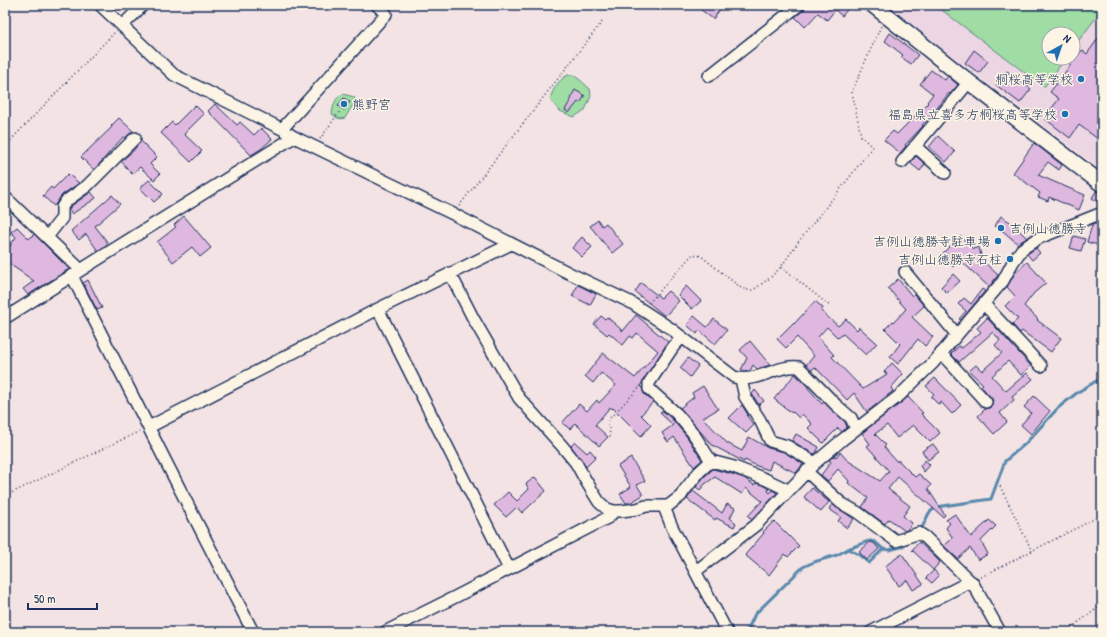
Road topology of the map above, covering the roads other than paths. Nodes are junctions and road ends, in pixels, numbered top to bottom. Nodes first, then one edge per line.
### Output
1 (100, 5) edge
2 (143, 5) edge
3 (377, 5) edge
4 (799, 5) edge
5 (873, 5) edge
6 (122, 26) junction
7 (709, 76) dead end
8 (970, 82) junction
9 (282, 129) junction
10 (294, 137) junction
11 (135, 138) dead end
12 (915, 146) junction
13 (902, 162) dead end
14 (945, 173) dead end
15 (1102, 184) edge
16 (5, 197) edge
17 (1102, 213) edge
18 (47, 237) junction
19 (511, 244) junction
20 (905, 272) dead end
21 (77, 273) junction
22 (450, 274) junction
23 (984, 304) junction
24 (378, 309) junction
25 (5, 318) edge
26 (957, 335) junction
27 (682, 337) junction
28 (941, 353) junction
29 (1042, 366) dead end
30 (740, 379) junction
31 (986, 402) dead end
32 (149, 427) junction
33 (856, 429) junction
34 (711, 461) junction
35 (815, 463) junction
36 (806, 471) junction
37 (788, 490) junction
38 (664, 507) junction
39 (614, 511) junction
40 (509, 569) junction
41 (696, 571) junction
42 (972, 582) junction
43 (253, 632) edge
44 (385, 632) edge
45 (727, 632) edge
46 (871, 632) edge
47 (1000, 632) edge

1 - 6 street
2 - 6 street
3 - 9 street
4 - 7 street
5 - 8 street
6 - 9 street
8 - 12 street
8 - 15 street
9 - 10 street
10 - 19 street
10 - 21 street
11 - 18 street
12 - 13 street
12 - 14 street
16 - 18 street
17 - 23 street
18 - 21 street
19 - 22 street
19 - 27 street
20 - 26 street
21 - 25 street
21 - 32 street
22 - 24 street
22 - 39 street
23 - 26 street
23 - 29 street
24 - 32 street
24 - 40 street
26 - 28 street
27 - 30 street
27 - 34 street
28 - 31 street
28 - 33 street
30 - 33 street
30 - 35 street
32 - 43 street
33 - 35 street
34 - 37 street
34 - 38 street
35 - 36 street
36 - 37 street
36 - 42 street
37 - 41 street
38 - 39 street
38 - 41 street
39 - 40 street
40 - 44 street
41 - 45 street
42 - 46 street
42 - 47 street

